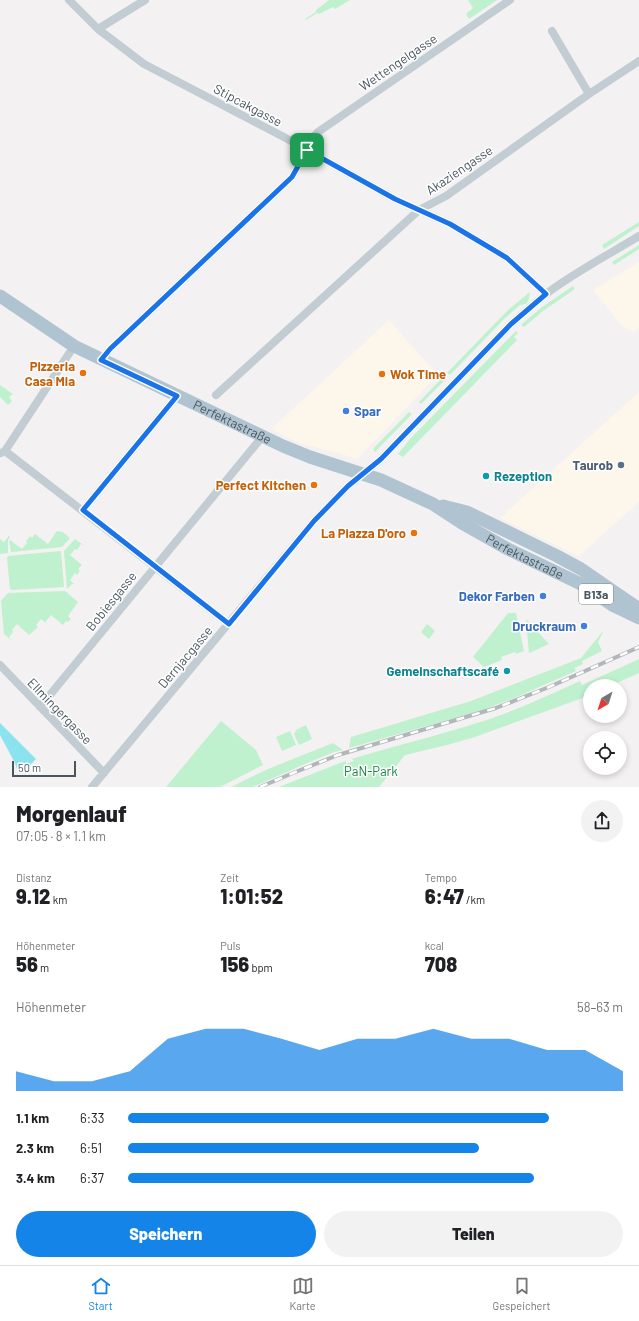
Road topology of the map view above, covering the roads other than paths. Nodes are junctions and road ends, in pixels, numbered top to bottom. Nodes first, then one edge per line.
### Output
1 (69, 0) edge
2 (146, 0) edge
3 (510, 0) edge
4 (98, 29) junction
5 (552, 31) dead end
6 (639, 61) edge
7 (589, 94) junction
8 (307, 150) junction
9 (419, 210) junction
10 (639, 236) edge
11 (546, 294) junction
12 (0, 296) edge
13 (74, 346) junction
14 (101, 360) junction
15 (216, 395) dead end
16 (177, 396) junction
17 (262, 437) junction
18 (3, 452) edge
19 (362, 474) junction
20 (433, 504) junction
21 (83, 510) junction
22 (154, 566) junction
23 (639, 608) edge
24 (639, 618) edge
25 (229, 624) junction
26 (0, 665) edge
27 (40, 707) junction
28 (104, 773) junction
29 (92, 787) edge

1 - 4 street, Stipcakgasse
2 - 4 street
3 - 8 street, Wettengelgasse
4 - 8 street, Stipcakgasse
5 - 7 street
6 - 7 street, Akaziengasse
7 - 9 street, Akaziengasse
8 - 9 street, Stipcakgasse
8 - 14 street, Wettengelgasse
9 - 11 street, Stipcakgasse
9 - 15 street, Akaziengasse
10 - 11 street, Dernjacgasse
11 - 19 street, Dernjacgasse
12 - 13 main road, Perfektastraße / B13a
13 - 14 main road, Perfektastraße / B13a
13 - 18 street
14 - 16 main road, Perfektastraße / B13a
16 - 17 main road, Perfektastraße / B13a
16 - 21 street
17 - 19 main road, Perfektastraße / B13a
17 - 22 street, Bobiesgasse
18 - 21 street
19 - 20 main road, Perfektastraße / B13a
19 - 25 street, Dernjacgasse
20 - 23 main road, Perfektastraße / B13a
20 - 24 main road, Perfektastraße / B13a
21 - 22 street
22 - 25 street
22 - 27 street, Bobiesgasse
25 - 28 street, Dernjacgasse
26 - 27 street, Ellmingergasse
27 - 28 street, Ellmingergasse
28 - 29 street, Dernjacgasse

